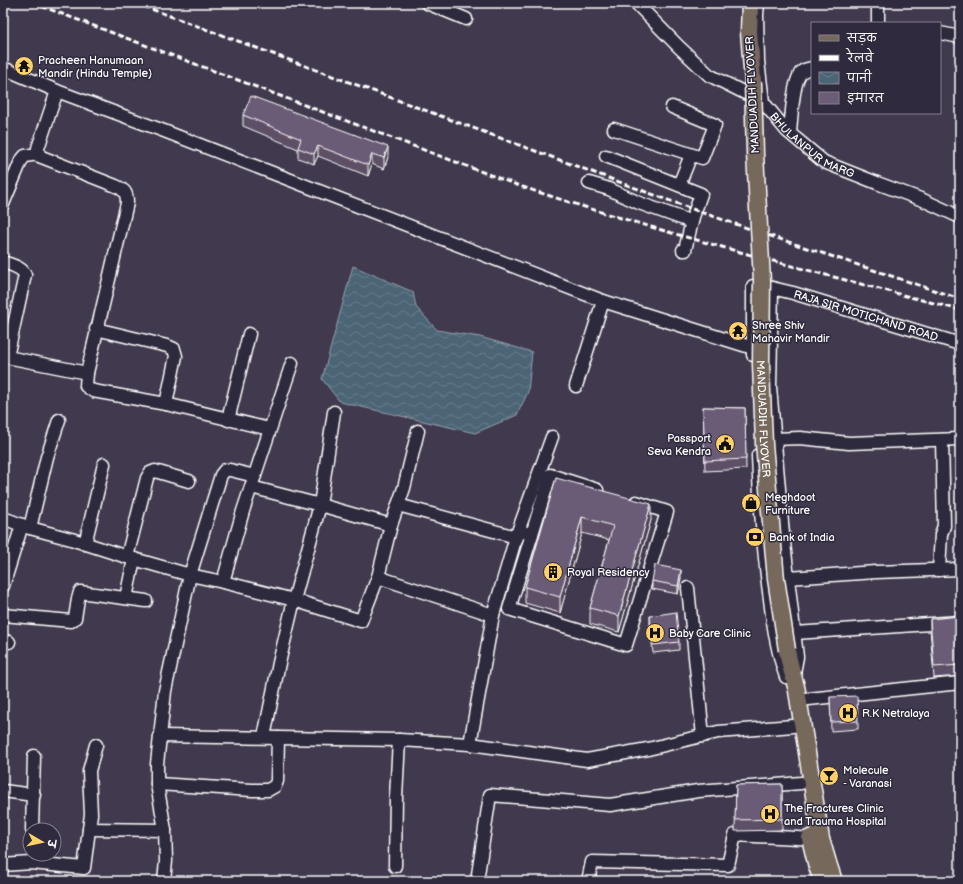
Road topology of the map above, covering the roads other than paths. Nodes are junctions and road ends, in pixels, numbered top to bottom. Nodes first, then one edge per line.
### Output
1 (427, 3) edge
2 (636, 3) edge
3 (750, 3) edge
4 (758, 3) edge
5 (878, 3) edge
6 (466, 19) dead end
7 (878, 22) edge
8 (941, 33) edge
9 (960, 37) edge
10 (3, 68) edge
11 (811, 68) edge
12 (57, 91) junction
13 (763, 102) junction
14 (672, 107) dead end
15 (614, 129) dead end
16 (790, 133) junction
17 (38, 154) junction
18 (691, 154) junction
19 (606, 156) dead end
20 (589, 182) dead end
21 (679, 185) junction
22 (3, 204) edge
23 (960, 217) edge
24 (692, 222) junction
25 (683, 250) dead end
26 (3, 262) edge
27 (772, 288) junction
28 (604, 300) junction
29 (96, 329) junction
30 (248, 334) dead end
31 (960, 344) edge
32 (753, 348) junction
33 (770, 352) junction
34 (292, 363) dead end
35 (87, 373) junction
36 (576, 386) dead end
37 (166, 404) junction
38 (334, 412) dead end
39 (59, 420) dead end
40 (228, 420) junction
41 (269, 429) junction
42 (418, 431) dead end
43 (552, 437) dead end
44 (774, 439) junction
45 (960, 439) edge
46 (942, 440) junction
47 (104, 464) dead end
48 (189, 481) dead end
49 (253, 482) junction
50 (608, 493) edge
51 (623, 498) edge
52 (320, 505) junction
53 (398, 505) junction
54 (3, 518) edge
55 (391, 525) junction
56 (26, 526) junction
57 (518, 534) junction
58 (532, 534) junction
59 (85, 544) junction
60 (130, 558) junction
61 (960, 569) edge
62 (939, 570) junction
63 (190, 575) junction
64 (378, 577) junction
65 (788, 578) junction
66 (223, 582) junction
67 (3, 586) edge
68 (688, 588) dead end
69 (126, 598) junction
70 (294, 600) junction
71 (146, 601) dead end
72 (3, 615) edge
73 (493, 615) junction
74 (960, 622) edge
75 (795, 633) junction
76 (789, 666) junction
77 (960, 683) edge
78 (799, 700) junction
79 (793, 726) junction
80 (160, 736) junction
81 (703, 736) junction
82 (264, 737) junction
83 (278, 738) junction
84 (399, 740) junction
85 (470, 744) junction
86 (96, 745) dead end
87 (34, 756) dead end
88 (802, 783) junction
89 (157, 784) junction
90 (3, 791) edge
91 (34, 795) junction
92 (32, 822) edge
93 (89, 829) junction
94 (165, 830) junction
95 (816, 839) junction
96 (22, 861) edge
97 (49, 862) edge
98 (3, 865) edge
99 (395, 866) dead end
100 (164, 881) edge
101 (477, 881) edge
102 (588, 881) edge
103 (822, 881) edge
104 (834, 881) edge

1 - 6 street
2 - 13 street
3 - 76 main road, MANDUADIH FLYOVER, bridge
4 - 13 street, BHULANPUR MARG
5 - 7 street
8 - 9 street
10 - 12 street
11 - 16 street
12 - 17 street
12 - 28 street
13 - 16 street, BHULANPUR MARG
14 - 18 street
15 - 18 street
16 - 23 street, BHULANPUR MARG
17 - 22 street
17 - 29 street
18 - 21 street
19 - 21 street
20 - 24 street
21 - 24 street
24 - 25 street
26 - 35 street
27 - 31 street, RAJA SIR MOTICHAND ROAD
27 - 32 street, RAJA SIR MOTICHAND ROAD
27 - 33 street
28 - 32 street
28 - 36 street
29 - 35 street
29 - 37 street
30 - 40 street
32 - 33 street
32 - 76 street
33 - 44 street
34 - 41 street
35 - 37 street
37 - 40 street
38 - 52 street
39 - 56 street
40 - 41 street
41 - 49 street
42 - 53 street
43 - 57 street
44 - 46 street
44 - 65 street
45 - 46 street
46 - 62 street
47 - 59 street
48 - 60 street
49 - 52 street
49 - 63 street
49 - 66 street
50 - 58 street
51 - 58 street
52 - 55 street
52 - 70 street
53 - 55 street
53 - 57 street
54 - 56 street
55 - 64 street
56 - 59 street
56 - 67 street
57 - 58 street
57 - 73 street
59 - 60 street
60 - 63 street
60 - 69 street
61 - 62 street
62 - 65 street
63 - 66 street
63 - 80 street
64 - 70 street
64 - 73 street
65 - 75 street
66 - 70 street
68 - 81 street
69 - 71 street
69 - 72 street
70 - 82 street
73 - 85 street
74 - 75 street
75 - 76 street
76 - 78 main road
76 - 79 main road
77 - 78 street
78 - 95 main road
79 - 81 street
79 - 88 main road
80 - 82 street
80 - 89 street
81 - 85 street
82 - 83 street
83 - 84 street
83 - 89 street
84 - 85 street
84 - 99 street
86 - 93 street
87 - 91 street
88 - 95 main road
88 - 101 street
89 - 94 street
90 - 91 street
91 - 92 street
93 - 94 street
93 - 97 street
94 - 100 street
95 - 102 street
95 - 103 main road
95 - 104 main road
96 - 98 street

